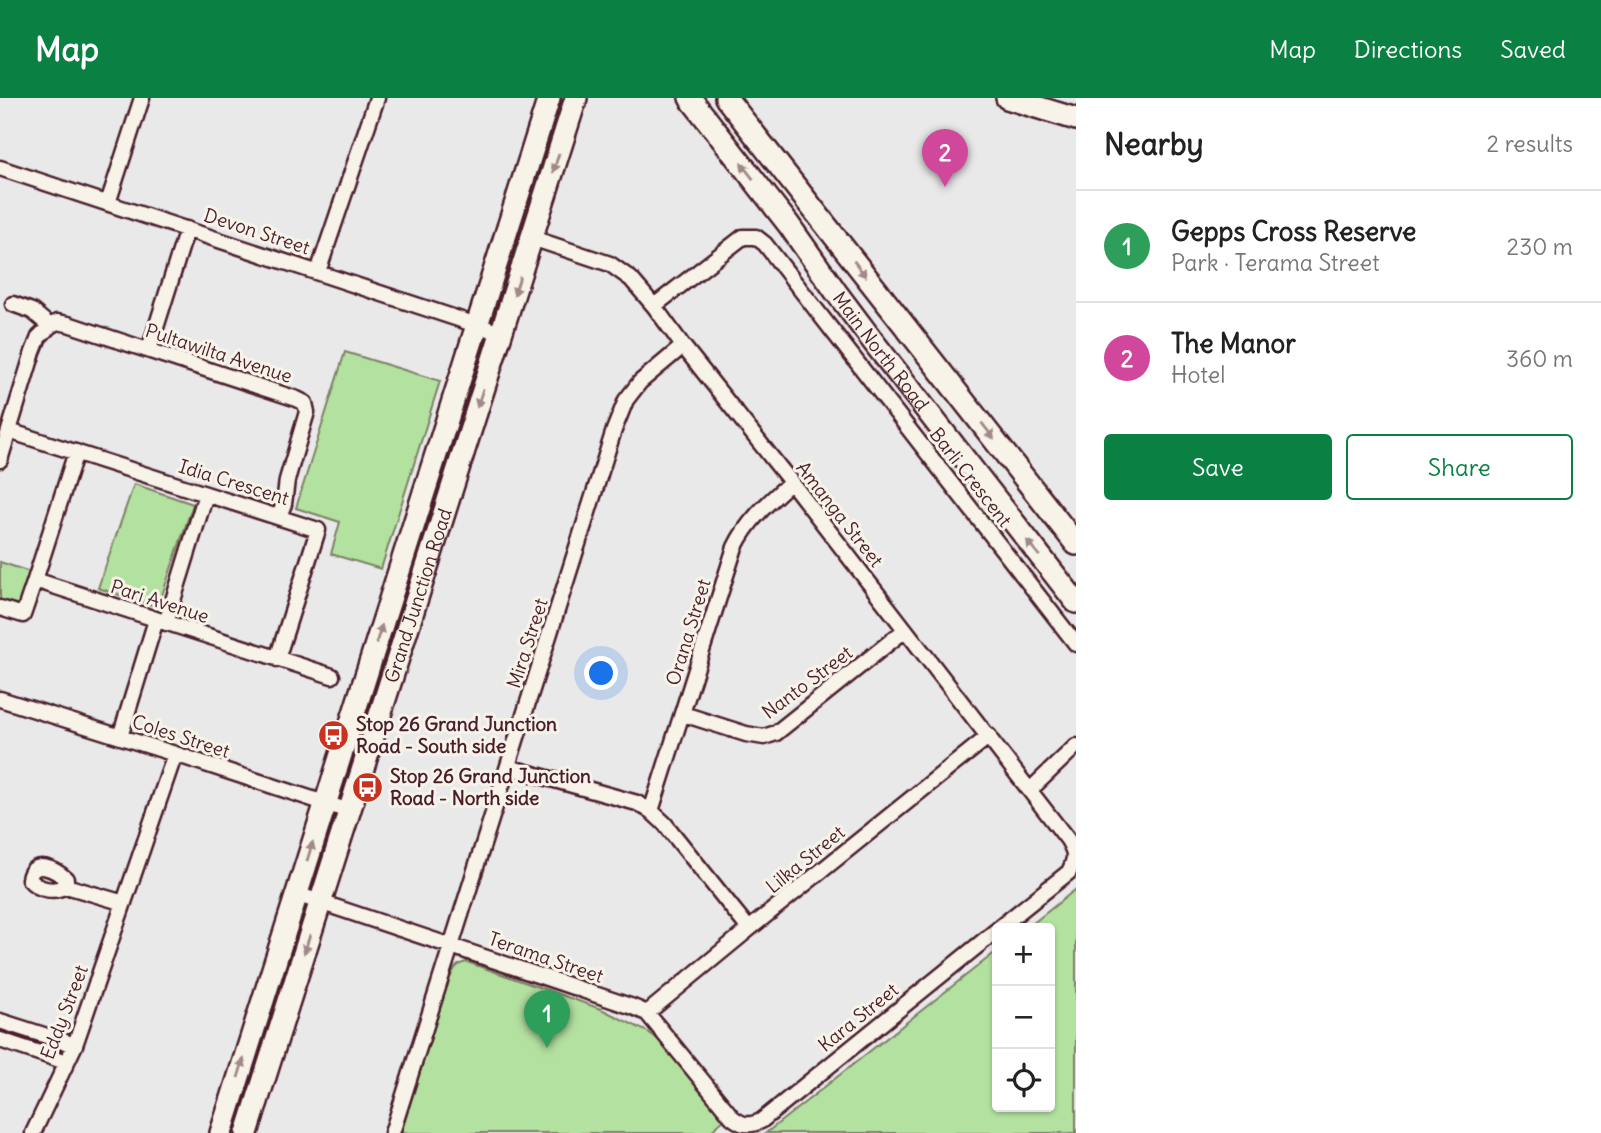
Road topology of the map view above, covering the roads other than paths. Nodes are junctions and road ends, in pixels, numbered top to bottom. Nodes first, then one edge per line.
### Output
1 (142, 98) edge
2 (377, 98) edge
3 (550, 98) edge
4 (576, 98) edge
5 (690, 98) edge
6 (726, 98) edge
7 (1007, 98) edge
8 (1076, 119) edge
9 (0, 168) edge
10 (108, 203) junction
11 (811, 208) junction
12 (512, 214) junction
13 (789, 225) junction
14 (187, 229) junction
15 (532, 239) junction
16 (501, 249) junction
17 (318, 272) junction
18 (13, 304) dead end
19 (654, 306) junction
20 (477, 324) junction
21 (50, 326) junction
22 (501, 333) junction
23 (683, 346) junction
24 (149, 350) junction
25 (9, 431) junction
26 (76, 452) junction
27 (0, 460) edge
28 (791, 482) junction
29 (206, 494) junction
30 (279, 516) junction
31 (1076, 544) edge
32 (35, 580) junction
33 (1076, 602) edge
34 (0, 608) edge
35 (161, 621) junction
36 (905, 630) junction
37 (1076, 644) edge
38 (277, 659) junction
39 (332, 676) dead end
40 (0, 699) edge
41 (683, 714) junction
42 (989, 736) junction
43 (120, 737) junction
44 (1076, 747) edge
45 (175, 754) junction
46 (508, 767) junction
47 (1030, 790) junction
48 (325, 803) junction
49 (349, 811) junction
50 (652, 811) junction
51 (1076, 861) edge
52 (66, 886) dead end
53 (296, 894) junction
54 (320, 901) junction
55 (124, 903) junction
56 (1005, 923) edge
57 (749, 929) junction
58 (992, 934) edge
59 (451, 945) junction
60 (647, 1013) junction
61 (0, 1021) edge
62 (0, 1040) edge
63 (75, 1045) junction
64 (66, 1062) junction
65 (33, 1133) edge
66 (221, 1133) edge
67 (247, 1133) edge
68 (391, 1133) edge

1 - 10 street
2 - 17 street
3 - 12 highway, Grand Junction Road
4 -> 15 highway, Grand Junction Road
13 -> 5 highway, Main North Road
6 - 11 highway, Main North Road
7 - 8 highway
9 - 10 street, Devon Street
10 - 14 street, Devon Street
11 - 13 highway
11 -> 31 highway, Main North Road
12 - 15 highway
12 - 16 highway, Grand Junction Road
33 -> 13 highway, Main North Road
14 - 17 street, Devon Street
14 - 24 street
15 - 16 highway
15 - 19 street, Amanga Street
15 -> 22 highway, Grand Junction Road
16 - 20 highway, Grand Junction Road
17 - 20 street, Devon Street
18 - 21 street, Pultawilta Avenue
19 - 23 street, Amanga Street
19 - 37 street, Barli Crescent
20 - 22 street, Devon Street
48 -> 20 highway, Grand Junction Road
21 - 24 street, Pultawilta Avenue
21 - 25 street
22 -> 49 highway, Grand Junction Road
23 - 28 street, Amanga Street
23 - 46 street, Mira Street
24 - 30 street, Pultawilta Avenue
25 - 26 street, Idia Crescent
25 - 27 street
26 - 29 street, Idia Crescent
26 - 32 street
28 - 36 street, Amanga Street
28 - 41 street, Orana Street
29 - 30 street, Idia Crescent
29 - 35 street
30 - 38 street, Idia Crescent
32 - 34 street
32 - 35 street, Pari Avenue
35 - 38 street, Pari Avenue
35 - 43 street
36 - 41 street, Nanto Street
36 - 42 street, Amanga Street
38 - 39 street, Pari Avenue
40 - 43 street, Coles Street
41 - 50 street, Orana Street
42 - 47 street, Amanga Street
42 - 57 street, Lilka Street
43 - 45 street, Coles Street
44 - 47 street
45 - 48 street, Coles Street
45 - 55 street, Eddy Street
46 - 50 street
46 - 59 street, Mira Street
47 - 51 street, Amanga Street
48 - 49 street, Coles Street
53 -> 48 highway, Grand Junction Road
49 - 54 highway, Grand Junction Road
50 - 57 street
51 - 56 street, Kara Street
52 - 55 street
53 - 54 street, Terama Street
66 -> 53 highway, Grand Junction Road
54 - 59 street, Terama Street
54 -> 67 highway, Grand Junction Road
55 - 63 street, Eddy Street
57 - 60 street, Lilka Street
58 - 60 street, Kara Street
59 - 60 street, Terama Street
59 - 68 street, Mira Street
61 - 63 street
62 - 64 street
63 - 64 street, Eddy Street
64 - 65 street, Eddy Street

